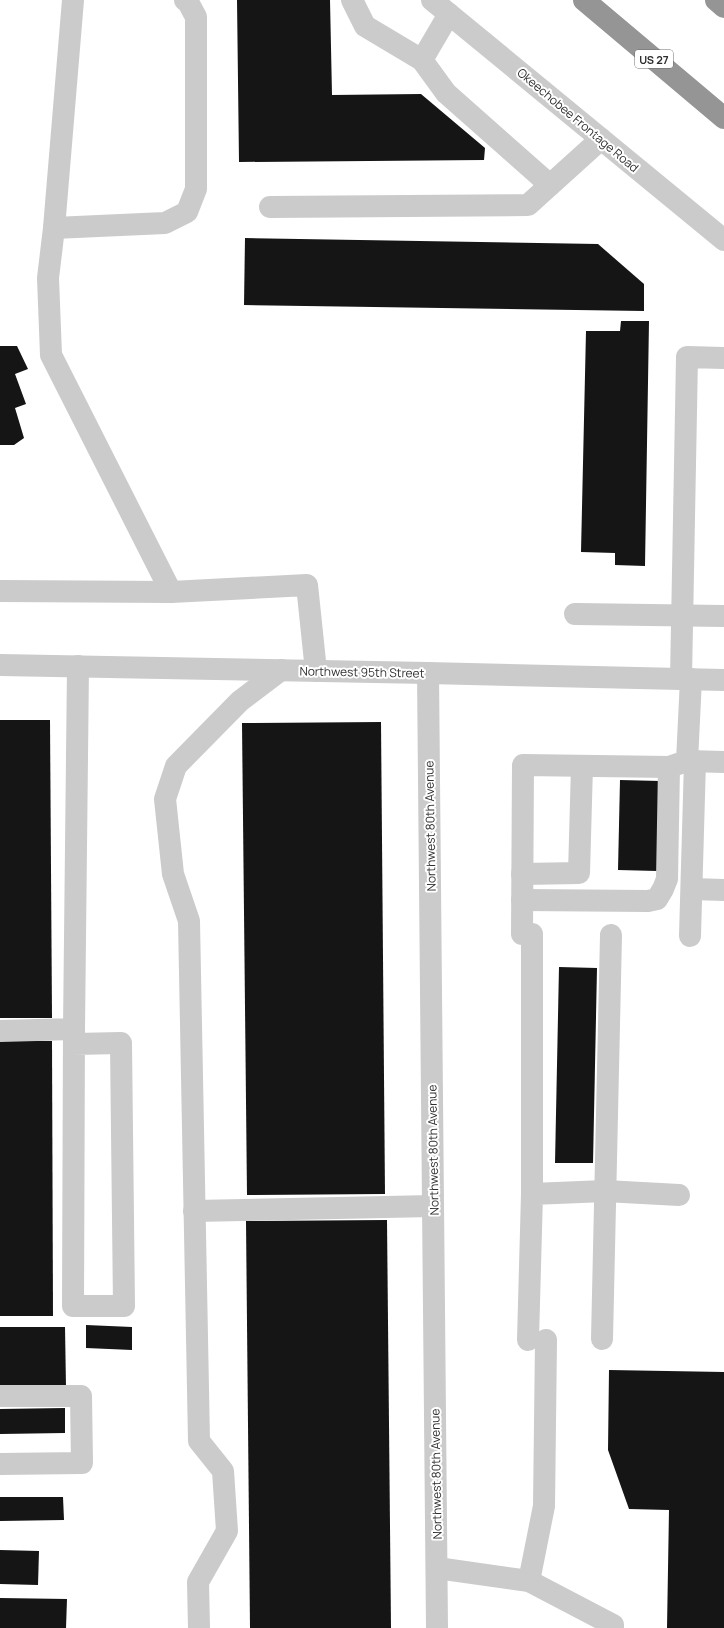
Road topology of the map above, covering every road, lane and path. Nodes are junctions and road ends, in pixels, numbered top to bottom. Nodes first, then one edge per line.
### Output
1 (73, 0) edge
2 (185, 0) edge
3 (352, 0) edge
4 (432, 0) edge
5 (584, 0) edge
6 (716, 0) edge
7 (724, 7) edge
8 (449, 14) junction
9 (422, 60) junction
10 (724, 118) edge
11 (601, 139) junction
12 (550, 185) junction
13 (270, 206) dead end
14 (54, 228) junction
15 (724, 240) edge
16 (724, 358) edge
17 (0, 591) edge
18 (172, 592) junction
19 (575, 614) dead end
20 (682, 616) junction
21 (724, 616) edge
22 (0, 665) edge
23 (78, 666) junction
24 (281, 670) junction
25 (316, 671) junction
26 (428, 673) junction
27 (686, 679) junction
28 (724, 680) edge
29 (724, 762) edge
30 (684, 763) junction
31 (582, 766) junction
32 (522, 874) junction
33 (692, 889) junction
34 (724, 890) edge
35 (522, 900) junction
36 (611, 935) dead end
37 (690, 936) dead end
38 (0, 1031) edge
39 (74, 1037) junction
40 (605, 1191) junction
41 (532, 1194) junction
42 (679, 1195) dead end
43 (433, 1206) junction
44 (194, 1212) junction
45 (602, 1339) dead end
46 (0, 1396) edge
47 (0, 1464) edge
48 (437, 1568) junction
49 (529, 1581) junction
50 (199, 1628) edge
51 (438, 1628) edge
52 (614, 1628) edge

1 - 14 street
2 - 14 street
3 - 9 street
4 - 8 street, Okeechobee Frontage Road
5 - 10 highway, US 27
6 - 7 highway
8 - 9 street
8 - 11 street, Okeechobee Frontage Road
9 - 12 street
11 - 12 street
11 - 15 street, Okeechobee Frontage Road
12 - 13 street
14 - 18 street
16 - 20 street
17 - 18 street
18 - 25 street
19 - 20 street
20 - 21 street
20 - 27 street
22 - 23 street, Northwest 95th Street
23 - 24 street, Northwest 95th Street
23 - 39 street
24 - 25 street, Northwest 95th Street
24 - 44 street
25 - 26 street, Northwest 95th Street
26 - 27 street, Northwest 95th Street
26 - 43 street, Northwest 80th Avenue
27 - 28 street, Northwest 95th Street
27 - 30 street
29 - 30 street
30 - 31 street
30 - 33 street
30 - 35 street
31 - 32 street
31 - 32 street
32 - 35 street
33 - 34 street
33 - 37 street
35 - 41 street
36 - 40 street
38 - 39 street
39 - 39 street
40 - 41 street
40 - 42 street
40 - 45 street
41 - 49 street
43 - 44 street
43 - 48 street, Northwest 80th Avenue
44 - 50 street
46 - 47 street
48 - 49 street
48 - 51 street, Northwest 80th Avenue
49 - 52 street

